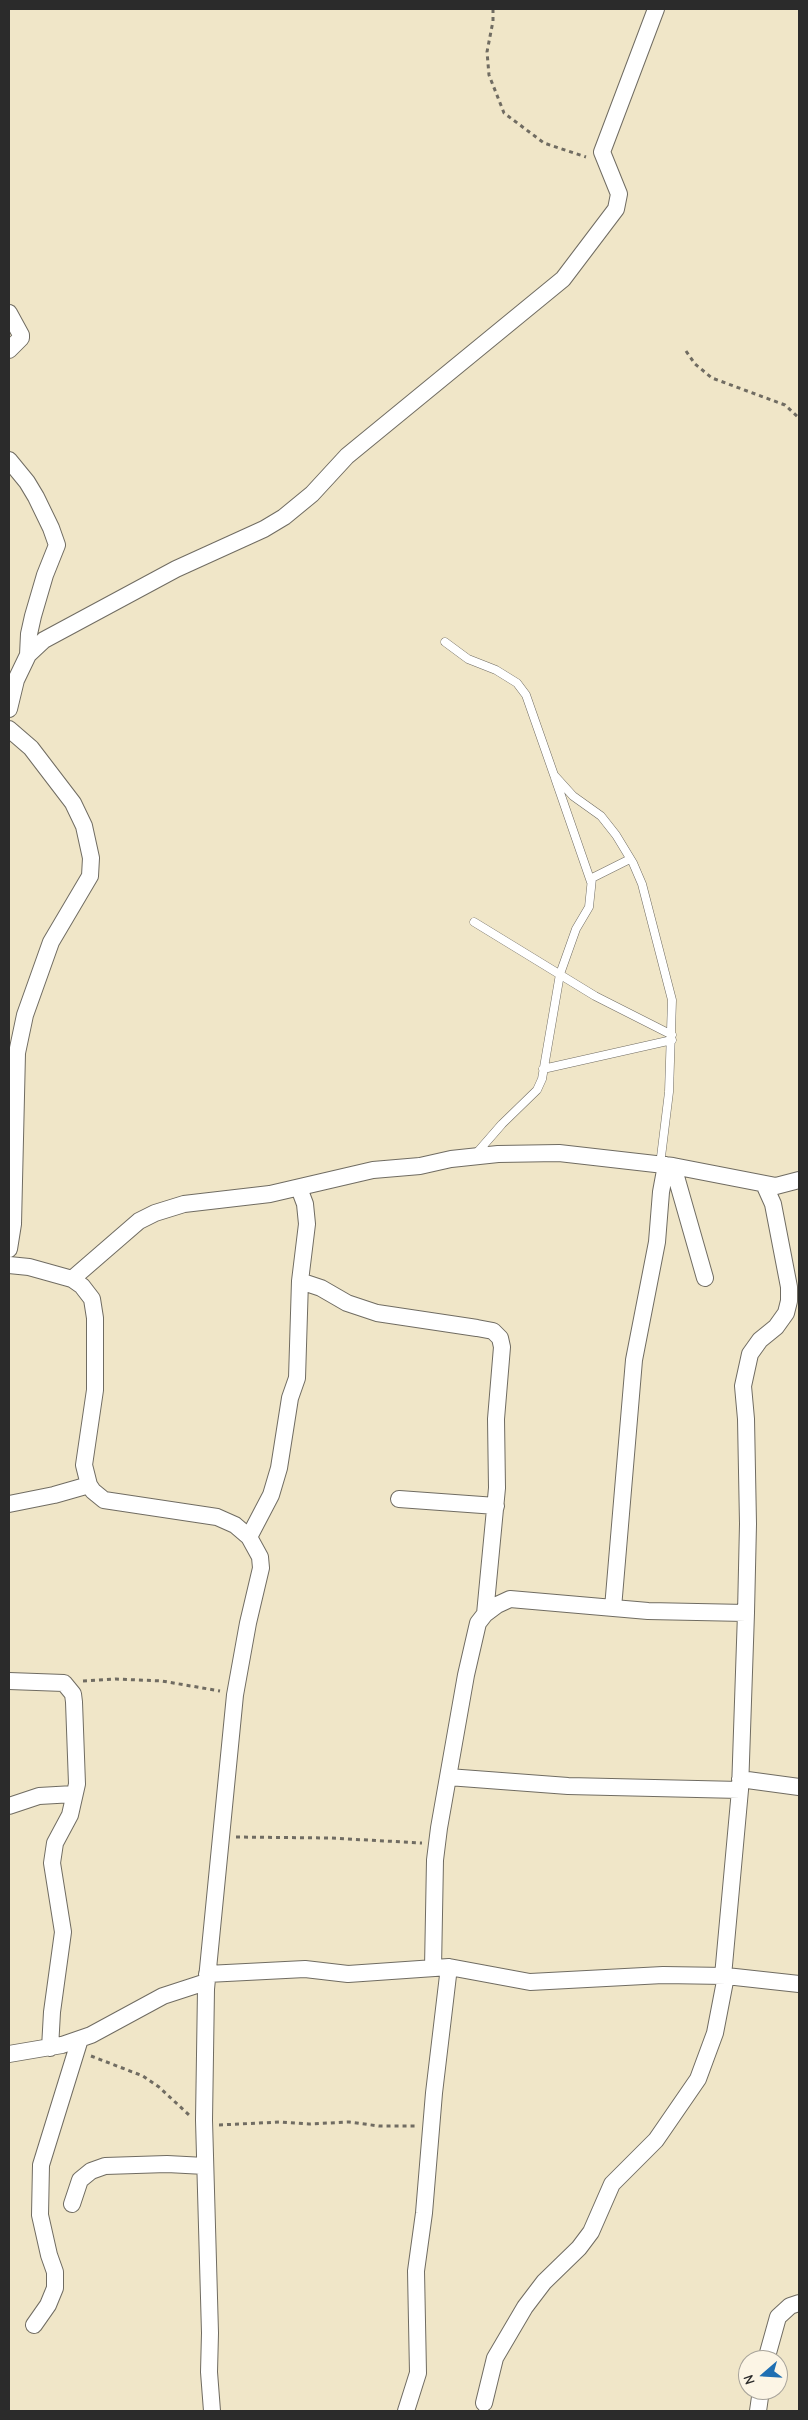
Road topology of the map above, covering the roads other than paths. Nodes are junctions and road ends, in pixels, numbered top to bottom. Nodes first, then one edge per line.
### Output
1 (656, 9) edge
2 (9, 313) edge
3 (9, 350) edge
4 (9, 460) edge
5 (446, 642) dead end
6 (28, 655) junction
7 (9, 709) edge
8 (9, 729) edge
9 (554, 774) junction
10 (630, 859) junction
11 (591, 882) junction
12 (474, 922) dead end
13 (560, 974) junction
14 (672, 1038) junction
15 (543, 1069) junction
16 (13, 1076) edge
17 (474, 1156) junction
18 (666, 1165) junction
19 (799, 1180) edge
20 (764, 1184) junction
21 (299, 1188) junction
22 (9, 1249) edge
23 (9, 1265) edge
24 (706, 1278) dead end
25 (72, 1279) junction
26 (300, 1281) junction
27 (88, 1485) junction
28 (400, 1499) dead end
29 (9, 1504) edge
30 (496, 1506) junction
31 (250, 1538) junction
32 (613, 1608) junction
33 (746, 1612) junction
34 (485, 1614) junction
35 (9, 1681) edge
36 (448, 1777) junction
37 (740, 1785) junction
38 (799, 1787) edge
39 (74, 1794) junction
40 (9, 1806) edge
41 (441, 1968) junction
42 (725, 1976) junction
43 (207, 1978) junction
44 (799, 1984) edge
45 (78, 2044) junction
46 (50, 2048) junction
47 (9, 2054) edge
48 (206, 2166) junction
49 (72, 2204) dead end
50 (799, 2303) edge
51 (34, 2325) dead end
52 (769, 2350) edge
53 (484, 2403) dead end
54 (212, 2411) edge
55 (406, 2411) edge

1 - 6 street
2 - 3 street
4 - 6 street
5 - 9 lane
6 - 7 street
8 - 16 street
9 - 10 lane
9 - 11 lane
10 - 11 lane
10 - 14 lane
11 - 13 lane
12 - 13 lane
13 - 14 lane
13 - 15 lane
14 - 15 lane
14 - 18 lane
15 - 17 lane
16 - 22 street
17 - 18 street
17 - 21 street
18 - 20 street
18 - 24 street
18 - 32 street
19 - 20 street
20 - 33 street
21 - 25 street
21 - 26 street
23 - 25 street
25 - 27 street
26 - 30 street
26 - 31 street
27 - 29 street
27 - 31 street
28 - 30 street
30 - 34 street
31 - 43 street
32 - 33 street
32 - 34 street
33 - 37 street
34 - 36 street
35 - 39 street
36 - 37 street
36 - 41 street
37 - 38 street
37 - 42 street
39 - 40 street
39 - 46 street
41 - 42 street
41 - 43 street
41 - 55 street
42 - 44 street
42 - 53 street
43 - 45 street
43 - 48 street
45 - 46 street
45 - 51 street
46 - 47 street
48 - 49 street
48 - 54 street
50 - 52 street

